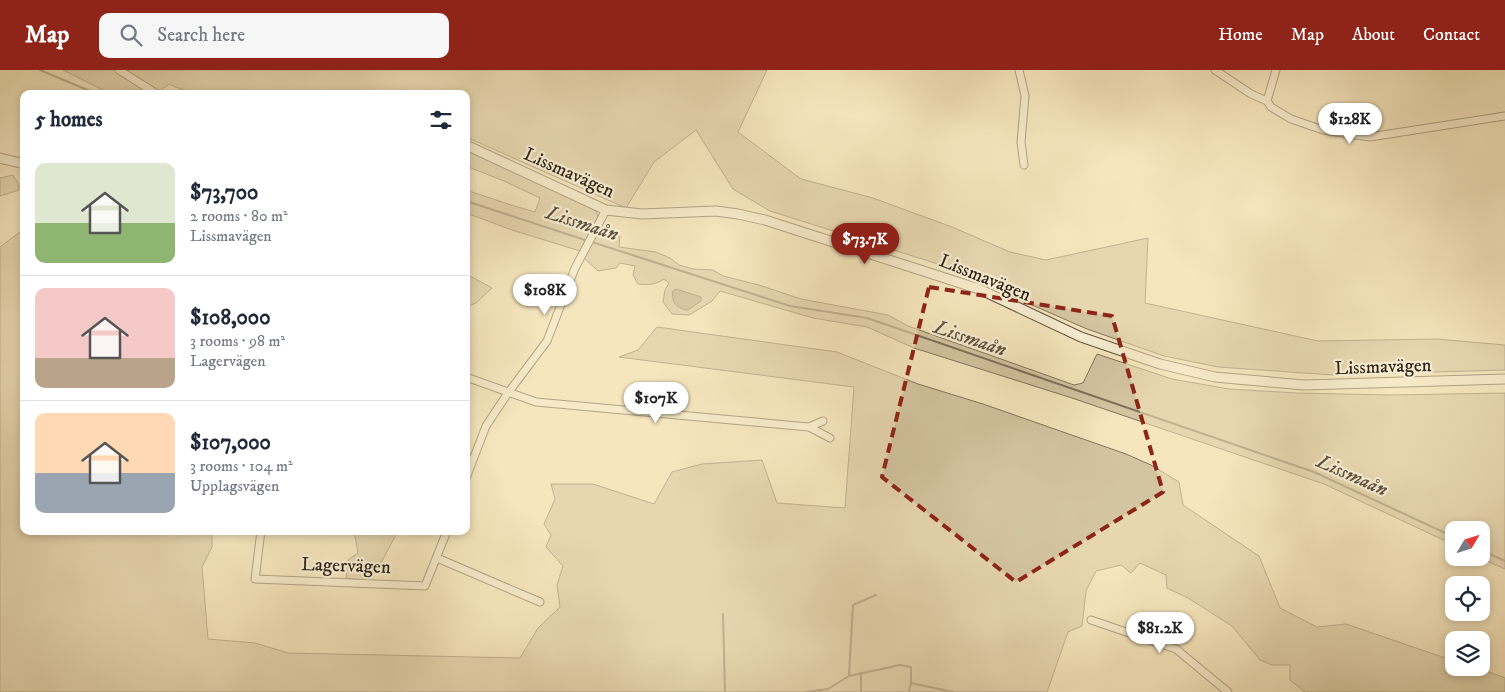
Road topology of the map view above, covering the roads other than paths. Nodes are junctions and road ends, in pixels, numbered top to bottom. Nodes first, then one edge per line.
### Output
1 (119, 70) edge
2 (1019, 70) edge
3 (1214, 70) edge
4 (1276, 70) edge
5 (151, 90) edge
6 (1267, 102) junction
7 (1505, 116) edge
8 (470, 146) edge
9 (0, 158) edge
10 (20, 163) edge
11 (1024, 165) dead end
12 (606, 210) junction
13 (470, 378) edge
14 (1505, 379) edge
15 (508, 393) junction
16 (823, 421) dead end
17 (809, 427) junction
18 (830, 438) dead end
19 (470, 468) edge
20 (260, 535) edge
21 (446, 535) edge
22 (437, 558) junction
23 (540, 602) dead end
24 (1091, 620) dead end
25 (1228, 692) edge

1 - 5 street
2 - 11 street
3 - 6 street
4 - 6 street
6 - 7 street
8 - 12 street, Lissmavägen
9 - 10 street
12 - 14 street, Lissmavägen
12 - 15 street
13 - 15 street
15 - 17 street
15 - 19 street
16 - 17 street
17 - 18 street
20 - 22 street, Lagervägen
21 - 22 street, Lagervägen
22 - 23 street
24 - 25 street

